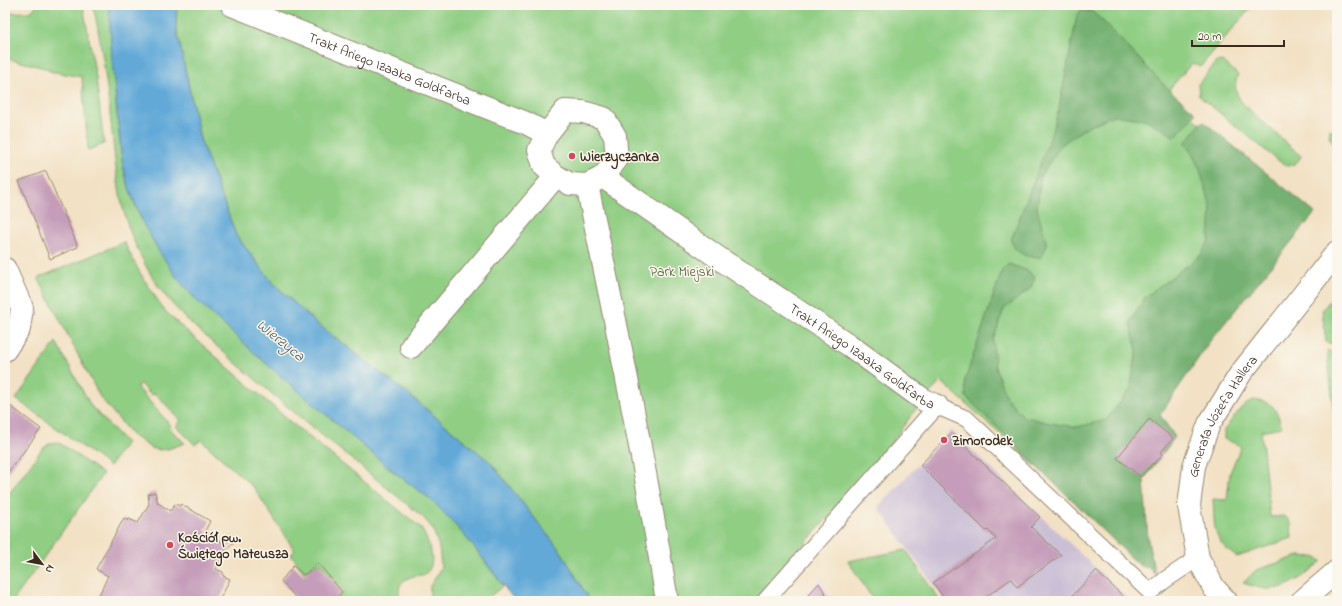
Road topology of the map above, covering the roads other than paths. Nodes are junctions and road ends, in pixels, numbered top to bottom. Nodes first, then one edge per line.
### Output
1 (232, 5) edge
2 (547, 134) junction
3 (556, 176) junction
4 (595, 181) junction
5 (1337, 252) edge
6 (5, 269) edge
7 (410, 347) dead end
8 (5, 350) edge
9 (937, 406) junction
10 (1198, 558) junction
11 (1337, 571) edge
12 (667, 601) edge
13 (765, 601) edge
14 (1226, 601) edge
15 (1302, 601) edge

1 - 2 street, Trakt Ariego Izaaka Goldfarba
2 - 3 street, Trakt Ariego Izaaka Goldfarba
2 - 4 street, Trakt Ariego Izaaka Goldfarba
3 - 4 street, Trakt Ariego Izaaka Goldfarba
3 - 7 street
4 - 9 street, Trakt Ariego Izaaka Goldfarba
4 - 12 street
5 - 10 street, Generała Józefa Hallera
6 - 8 street
9 - 10 lane, Trakt Ariego Izaaka Goldfarba
9 - 13 lane
10 - 14 street, Generała Józefa Hallera
11 - 15 street

